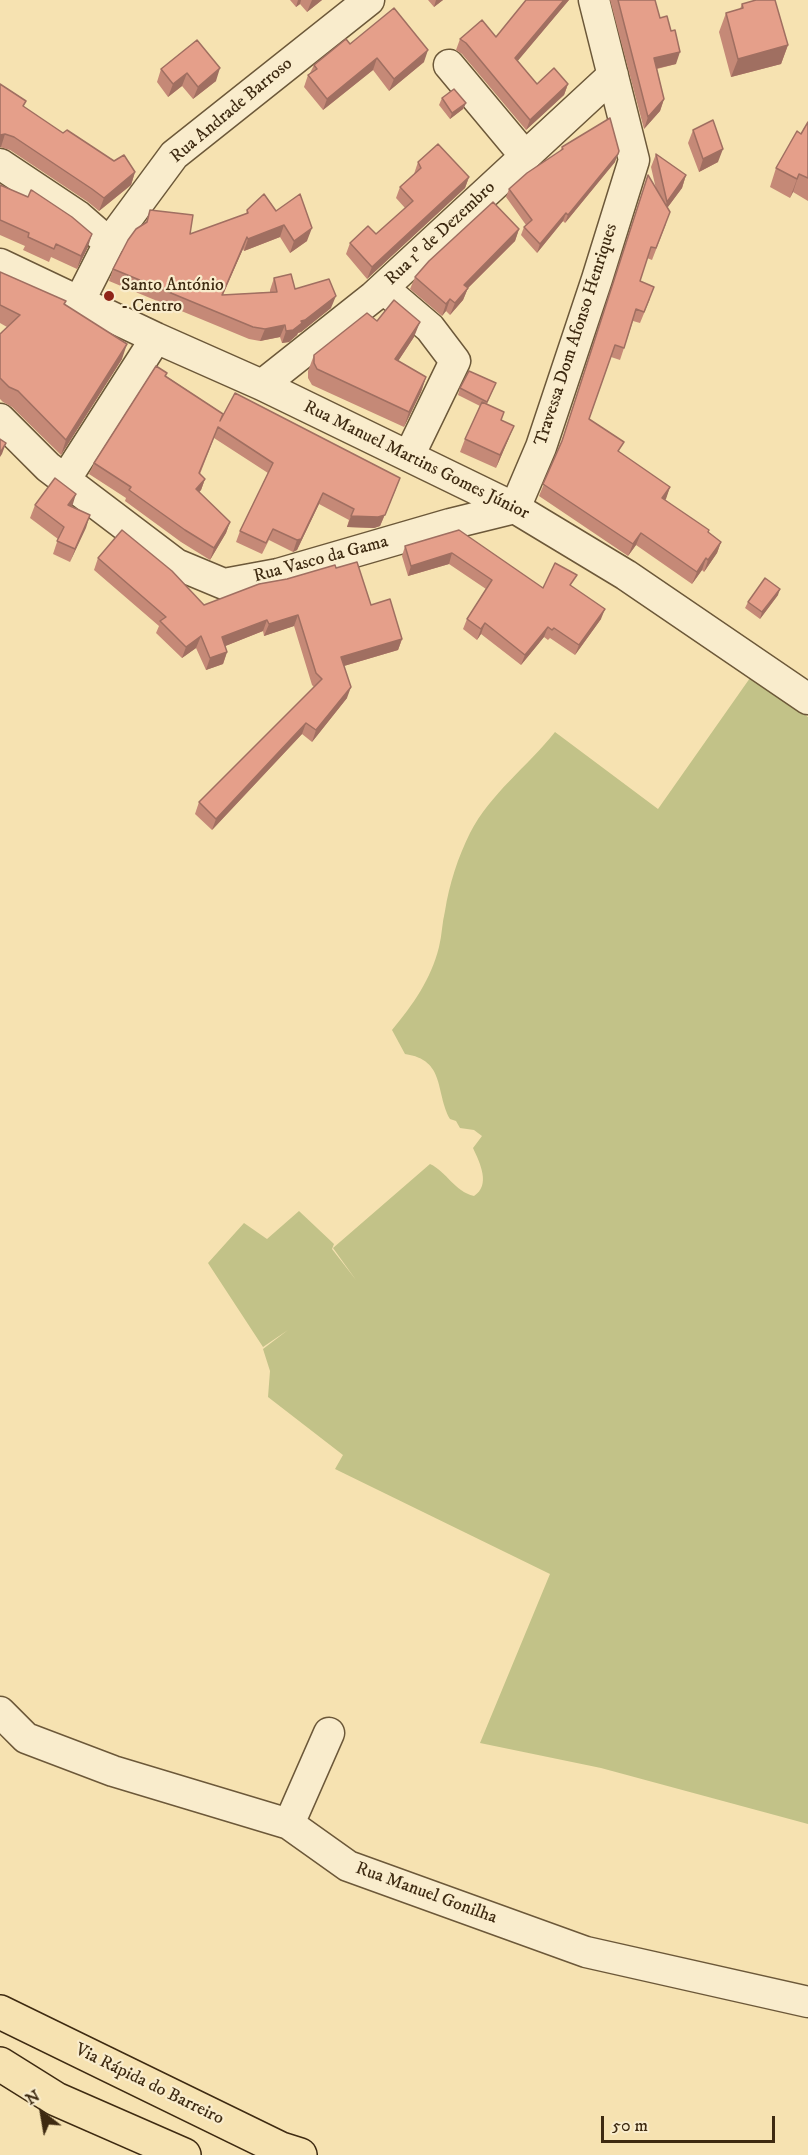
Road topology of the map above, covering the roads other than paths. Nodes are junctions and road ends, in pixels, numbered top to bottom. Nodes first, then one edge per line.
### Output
1 (369, 0) edge
2 (594, 0) edge
3 (449, 65) dead end
4 (613, 75) junction
5 (525, 156) junction
6 (0, 164) edge
7 (109, 243) junction
8 (0, 264) edge
9 (382, 288) junction
10 (79, 302) junction
11 (156, 338) junction
12 (262, 385) junction
13 (0, 419) edge
14 (409, 456) junction
15 (65, 480) junction
16 (515, 508) junction
17 (808, 699) edge
18 (0, 1712) edge
19 (329, 1733) dead end
20 (289, 1824) junction
21 (808, 2002) edge
22 (0, 2012) edge
23 (0, 2064) edge
24 (0, 2073) edge
25 (56, 2099) junction
26 (184, 2155) edge
27 (300, 2155) edge

1 - 7 street, Rua Andrade Barroso
2 - 4 street
3 - 5 street
4 - 5 street, Rua 1º de Dezembro
4 - 16 street, Travessa Dom Afonso Henriques
5 - 9 street, Rua 1º de Dezembro
6 - 7 street
7 - 10 street, Rua Andrade Barroso
8 - 10 street, Rua Manuel Martins Gomes Júnior
9 - 12 street, Rua 1º de Dezembro
9 - 14 street
10 - 11 street, Rua Manuel Martins Gomes Júnior
11 - 12 street, Rua Manuel Martins Gomes Júnior
11 - 15 street
12 - 14 street, Rua Manuel Martins Gomes Júnior
13 - 15 street, Rua Vasco da Gama
14 - 16 street, Rua Manuel Martins Gomes Júnior
15 - 16 street, Rua Vasco da Gama
16 - 17 street, Rua Manuel Martins Gomes Júnior
18 - 20 street, Rua Manuel Gonilha
19 - 20 street
20 - 21 street, Rua Manuel Gonilha
22 - 27 highway, Via Rápida do Barreiro
23 - 25 highway
24 - 25 highway
25 - 26 highway

